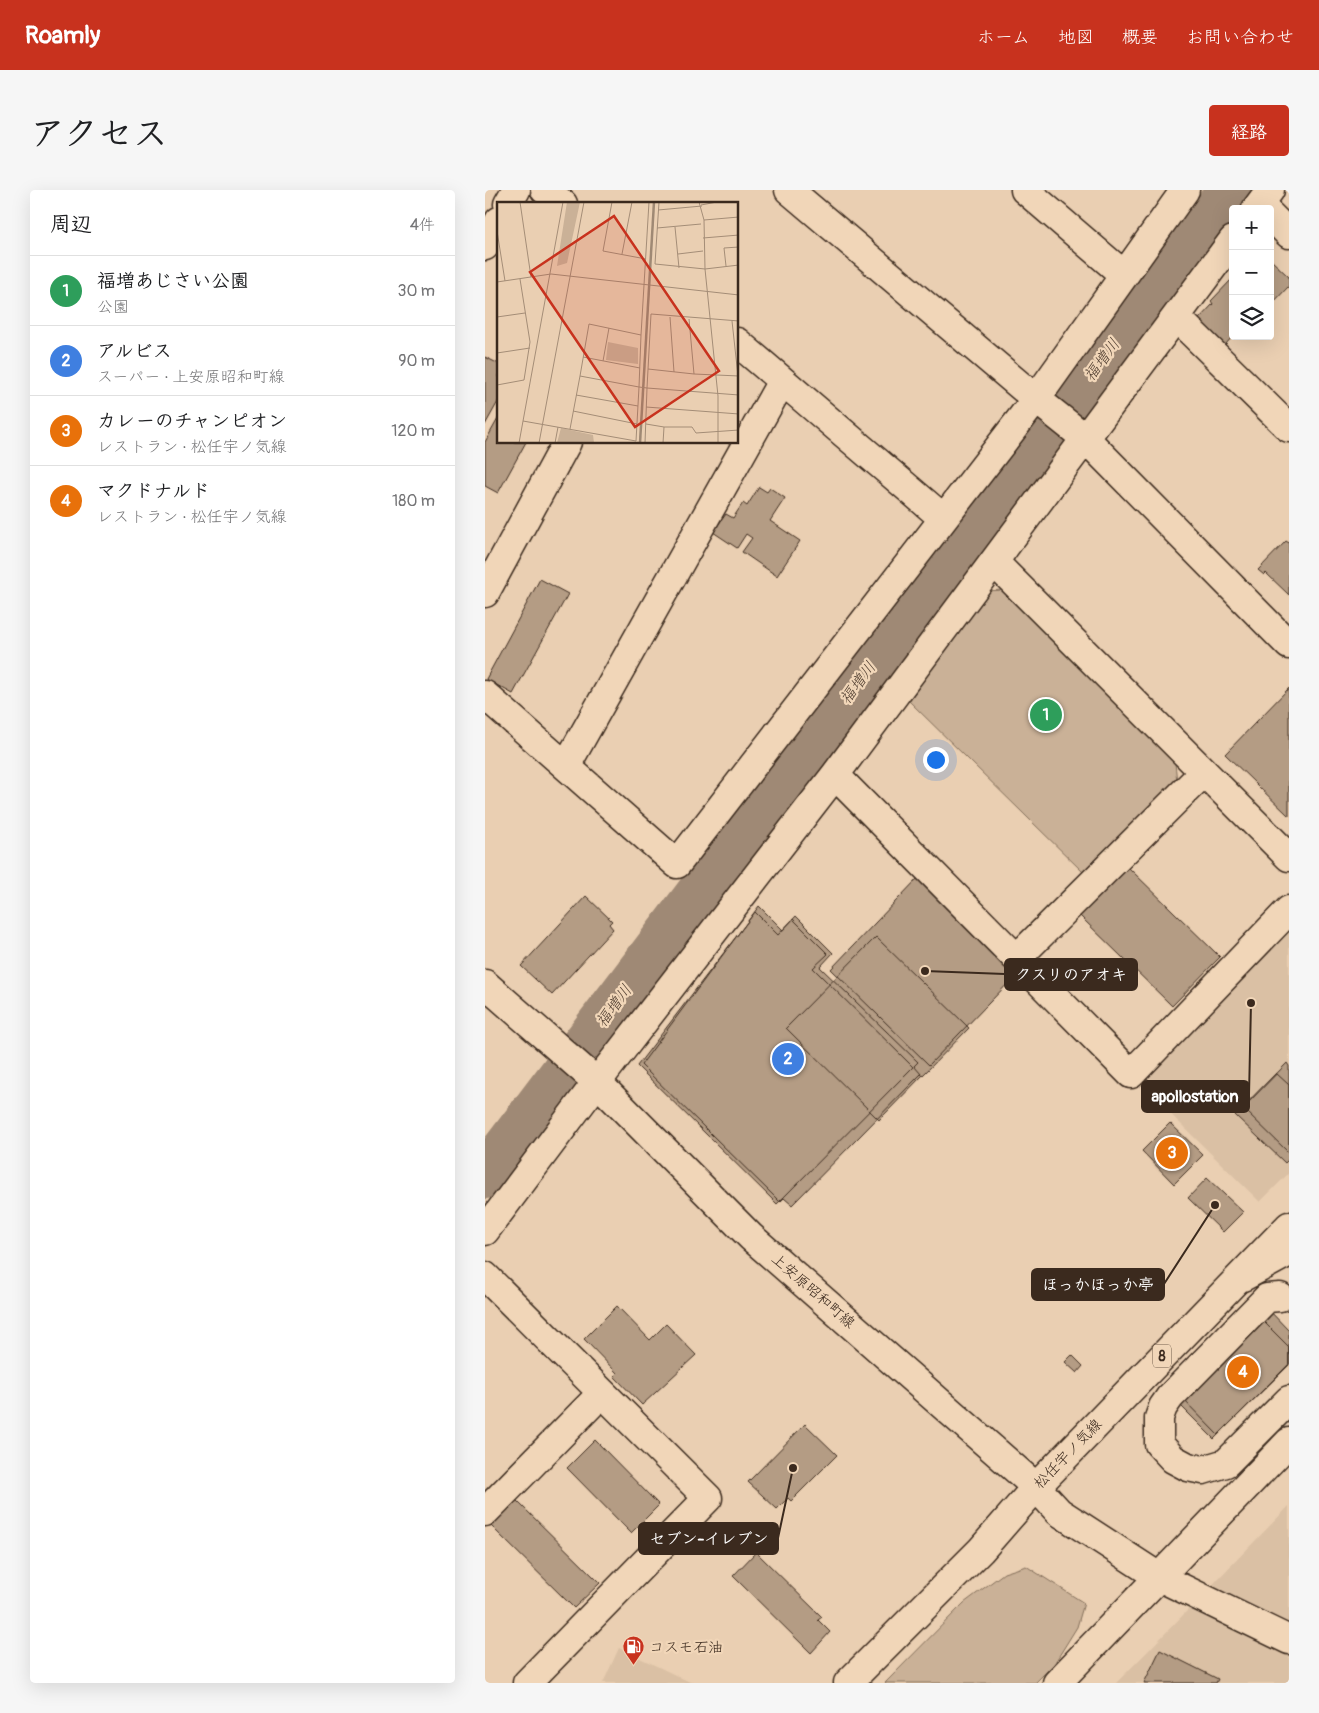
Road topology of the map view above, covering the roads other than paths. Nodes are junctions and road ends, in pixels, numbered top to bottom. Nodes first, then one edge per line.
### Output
1 (516, 190) edge
2 (545, 190) edge
3 (789, 190) edge
4 (1025, 190) edge
5 (1185, 190) edge
6 (509, 202) edge
7 (560, 202) edge
8 (1274, 217) edge
9 (497, 225) edge
10 (1289, 234) edge
11 (1229, 245) edge
12 (485, 246) edge
13 (1124, 275) junction
14 (1176, 316) junction
15 (739, 344) edge
16 (782, 381) junction
17 (1038, 402) junction
18 (1289, 428) edge
19 (1081, 435) junction
20 (566, 444) edge
21 (943, 518) junction
22 (994, 562) junction
23 (485, 594) edge
24 (1289, 644) edge
25 (485, 695) edge
26 (566, 766) junction
27 (1204, 772) junction
28 (835, 775) junction
29 (1289, 857) edge
30 (1289, 910) edge
31 (1017, 958) junction
32 (485, 984) edge
33 (593, 1078) junction
34 (1289, 1226) edge
35 (485, 1231) edge
36 (1289, 1252) edge
37 (485, 1276) edge
38 (1233, 1282) junction
39 (1280, 1297) dead end
40 (602, 1393) junction
41 (1289, 1400) edge
42 (1289, 1442) edge
43 (1036, 1486) junction
44 (485, 1512) edge
45 (1159, 1577) junction
46 (1289, 1640) edge
47 (527, 1683) edge
48 (848, 1683) edge
49 (1057, 1683) edge

1 - 6 street
2 - 7 street
3 - 17 street
4 - 13 street
5 - 13 street
8 - 10 street
9 - 12 street
11 - 14 street
13 - 17 street
14 - 18 street
14 - 19 street
15 - 16 street
16 - 21 street
16 - 26 street
17 - 19 street
17 - 21 street
19 - 22 street
19 - 24 street
20 - 23 street
21 - 26 street
22 - 27 street
22 - 28 street
25 - 26 street
27 - 29 street
27 - 31 street
28 - 31 street
28 - 33 street
30 - 31 street
32 - 33 street, 上安原昭和町線
33 - 35 street
33 - 43 street, 上安原昭和町線
34 - 38 street, 松任宇ノ気線 / 8
36 - 38 street
37 - 40 street
38 - 43 street, 松任宇ノ気線 / 8
39 - 41 street
40 - 44 street
40 - 47 street
42 - 45 street
43 - 45 street, 上安原昭和町線
43 - 48 street, 松任宇ノ気線 / 8
45 - 46 street, 上安原昭和町線
45 - 49 street

